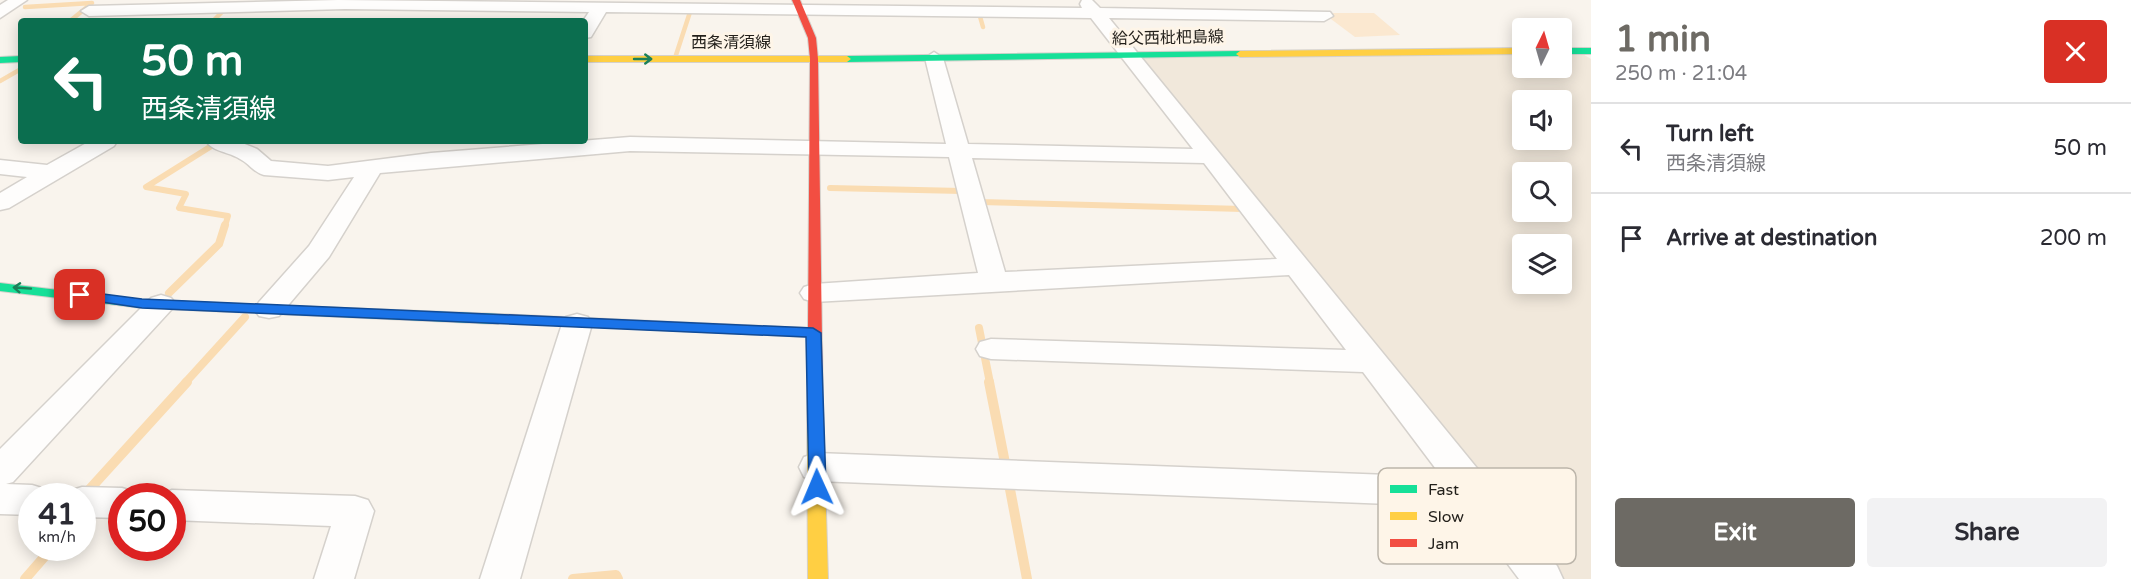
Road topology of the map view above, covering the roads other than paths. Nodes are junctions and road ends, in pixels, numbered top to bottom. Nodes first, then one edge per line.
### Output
1 (20, 0) edge
2 (343, 4) edge
3 (799, 4) edge
4 (601, 6) junction
5 (1090, 6) edge
6 (89, 11) dead end
7 (0, 13) edge
8 (1324, 16) dead end
9 (321, 18) edge
10 (588, 28) edge
11 (1512, 51) edge
12 (1572, 51) edge
13 (1591, 51) edge
14 (1130, 55) junction
15 (934, 58) junction
16 (588, 59) edge
17 (814, 59) junction
18 (0, 60) edge
19 (18, 60) edge
20 (101, 144) edge
21 (224, 144) edge
22 (816, 147) junction
23 (961, 151) junction
24 (1211, 156) junction
25 (0, 167) edge
26 (371, 169) junction
27 (51, 173) junction
28 (0, 203) edge
29 (1298, 266) junction
30 (994, 281) junction
31 (0, 287) edge
32 (814, 293) junction
33 (161, 304) junction
34 (269, 309) junction
35 (577, 324) junction
36 (813, 333) junction
37 (991, 349) dead end
38 (1374, 362) junction
39 (817, 467) junction
40 (1457, 468) edge
41 (0, 472) edge
42 (1378, 489) edge
43 (0, 499) edge
44 (18, 500) edge
45 (186, 505) edge
46 (1531, 564) edge
47 (334, 579) edge
48 (500, 579) edge
49 (818, 579) edge
50 (1543, 579) edge

1 - 7 street
2 - 4 street
2 - 6 street
2 - 9 street
3 - 4 street
3 - 5 street
3 - 17 main road
4 - 10 street
5 - 8 street
5 - 14 street
11 - 14 main road, 給父西枇杷島線
12 - 13 main road
14 - 15 main road, 給父西枇杷島線
14 - 24 street
15 - 17 main road, 給父西枇杷島線
15 - 23 street
16 -> 17 main road, 西条清須線
17 - 22 main road
18 - 19 main road
20 - 27 street
21 - 26 street
22 - 23 street
22 - 26 street
22 - 32 main road
23 - 24 street
23 - 30 street
24 - 29 street
25 - 27 street
26 - 34 street
27 - 28 street
29 - 30 street
29 - 38 street
30 - 32 street
33 -> 31 main road
32 - 36 main road
33 - 34 main road
33 - 41 street
34 - 35 main road
35 - 36 main road
35 - 48 street
36 - 39 main road
37 - 38 street
38 - 40 street
39 - 42 street
39 - 49 main road
43 - 44 street
45 - 47 street
46 - 50 street

